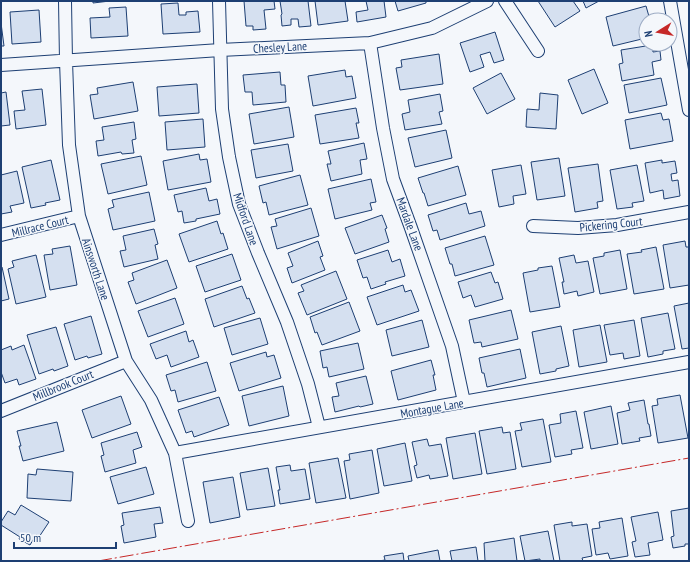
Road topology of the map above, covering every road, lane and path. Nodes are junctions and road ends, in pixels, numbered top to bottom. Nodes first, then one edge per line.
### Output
1 (65, 1) edge
2 (219, 1) edge
3 (487, 1) edge
4 (505, 1) edge
5 (670, 1) edge
6 (370, 43) junction
7 (220, 50) junction
8 (538, 51) dead end
9 (66, 61) junction
10 (1, 65) edge
11 (689, 110) edge
12 (689, 212) edge
13 (79, 216) junction
14 (533, 226) dead end
15 (1, 235) edge
16 (126, 361) junction
17 (689, 362) edge
18 (464, 402) junction
19 (1, 411) edge
20 (320, 428) junction
21 (175, 453) junction
22 (188, 522) dead end

1 - 9 street, Ainsworth Lane
2 - 7 street, Midford Lane
3 - 6 street, Chesley Lane
4 - 8 street
5 - 11 street
6 - 7 street, Chesley Lane
6 - 18 street, Mardale Lane
7 - 9 street, Chesley Lane
7 - 20 street, Midford Lane
9 - 10 street, Chesley Lane
9 - 13 street, Ainsworth Lane
12 - 14 street, Pickering Court
13 - 15 street, Millrace Court
13 - 16 street, Ainsworth Lane
16 - 19 street, Millbrook Court
16 - 21 street, Ainsworth Lane
17 - 18 street, Montague Lane
18 - 20 street, Montague Lane
20 - 21 street, Montague Lane
21 - 22 street, Ainsworth Lane

